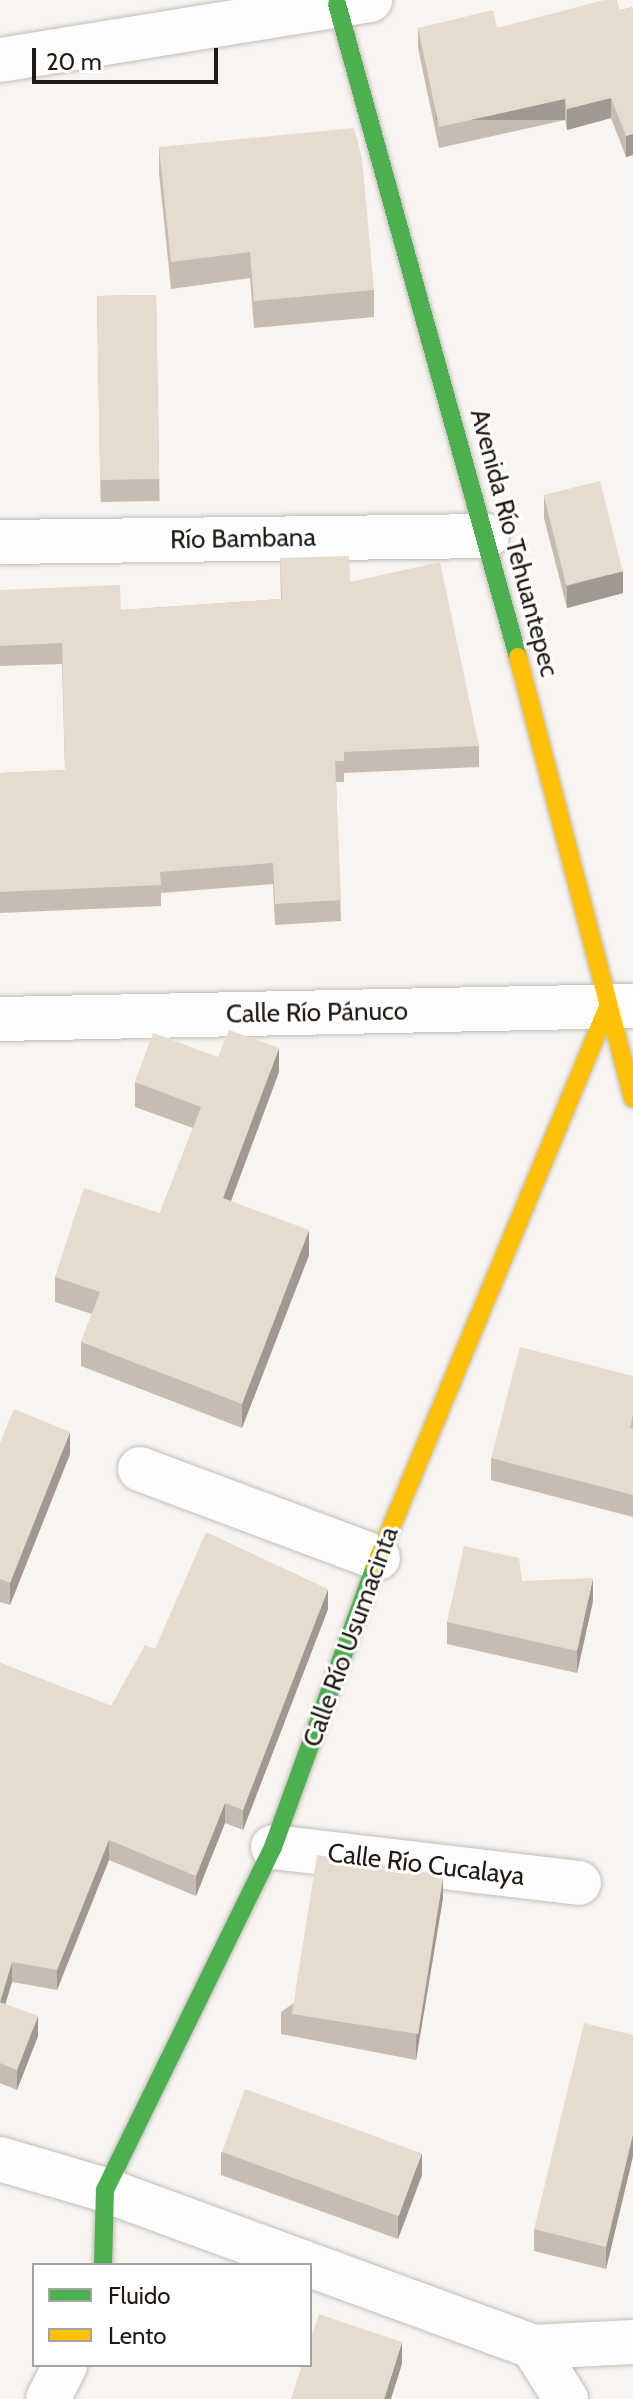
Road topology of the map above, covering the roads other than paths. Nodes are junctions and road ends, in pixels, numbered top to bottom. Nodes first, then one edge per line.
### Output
1 (353, 2) edge
2 (0, 60) edge
3 (487, 536) junction
4 (0, 542) edge
5 (620, 1006) edge
6 (0, 1019) edge
7 (633, 1098) edge
8 (140, 1469) dead end
9 (378, 1558) junction
10 (273, 1847) junction
11 (579, 1883) dead end
12 (0, 2159) edge
13 (105, 2190) junction
14 (103, 2263) edge
15 (304, 2263) edge
16 (312, 2266) edge
17 (633, 2342) edge
18 (533, 2347) junction
19 (64, 2367) edge
20 (48, 2399) edge
21 (566, 2399) edge

1 - 2 street
1 - 3 street, Avenida Río Tehuantepec
3 - 4 street, Río Bambana
3 - 5 street, Avenida Río Tehuantepec
5 - 6 street, Calle Río Pánuco
5 - 7 street, Avenida Río Tehuantepec
5 - 9 street, Calle Río Usumacinta
8 - 9 street
9 - 10 street, Calle Río Usumacinta
10 - 11 street, Calle Río Cucalaya
10 - 13 street, Calle Río Usumacinta
12 - 13 street
13 - 14 street, Calle Río Usumacinta
13 - 15 street
16 - 18 street
17 - 18 street
18 - 21 street
19 - 20 street

